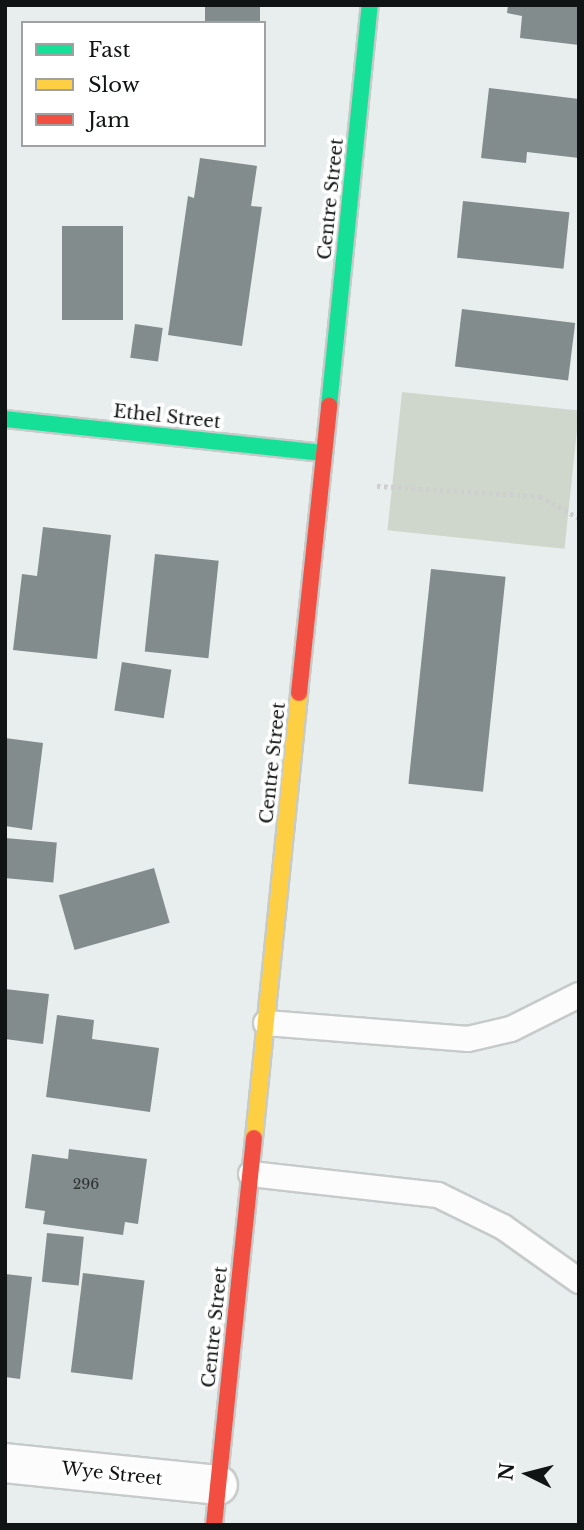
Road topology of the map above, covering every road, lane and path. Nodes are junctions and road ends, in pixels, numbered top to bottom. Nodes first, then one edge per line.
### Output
1 (370, 5) edge
2 (5, 419) edge
3 (324, 453) junction
4 (376, 486) dead end
5 (579, 518) edge
6 (579, 995) edge
7 (266, 1023) junction
8 (251, 1174) junction
9 (579, 1281) edge
10 (5, 1462) edge
11 (218, 1485) junction
12 (214, 1525) edge

1 - 3 street, Centre Street
2 - 3 street, Ethel Street
3 - 7 street, Centre Street
4 - 5 path
6 - 7 lane
7 - 8 street, Centre Street
8 - 9 lane
8 - 11 street, Centre Street
10 - 11 street, Wye Street
11 - 12 street, Centre Street

